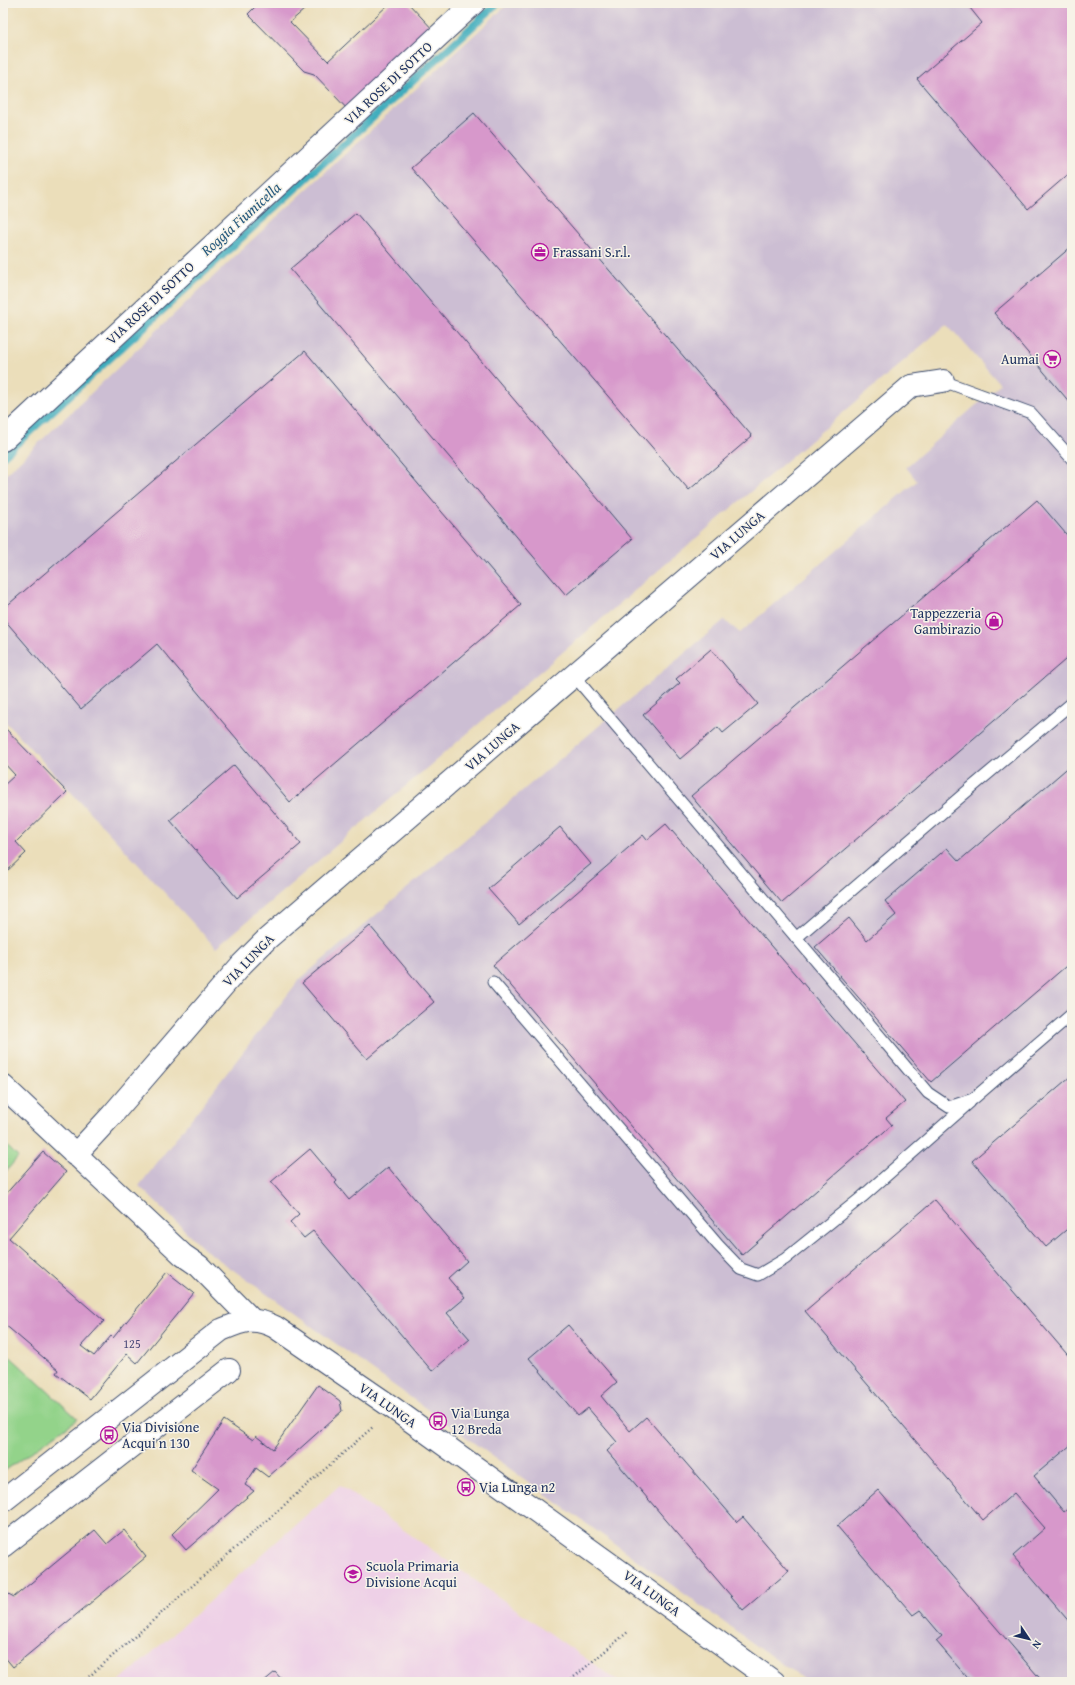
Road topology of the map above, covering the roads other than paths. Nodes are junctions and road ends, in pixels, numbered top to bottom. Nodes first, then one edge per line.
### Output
1 (474, 3) edge
2 (943, 380) joint
3 (3, 440) edge
4 (1072, 459) edge
5 (574, 676) junction
6 (1072, 703) edge
7 (796, 938) junction
8 (493, 982) dead end
9 (1072, 1014) edge
10 (3, 1086) edge
11 (974, 1099) junction
12 (76, 1155) junction
13 (252, 1320) junction
14 (229, 1370) dead end
15 (3, 1501) edge
16 (3, 1546) edge
17 (774, 1682) edge

1 - 3 street, VIA ROSE DI SOTTO
2 - 4 lane
2 - 5 street, VIA LUNGA
5 - 7 lane
5 - 12 street, VIA LUNGA
6 - 7 lane
7 - 11 lane
8 - 11 lane
9 - 11 lane
10 - 12 street
12 - 13 street
13 - 15 street
13 - 17 street, VIA LUNGA
14 - 16 street

